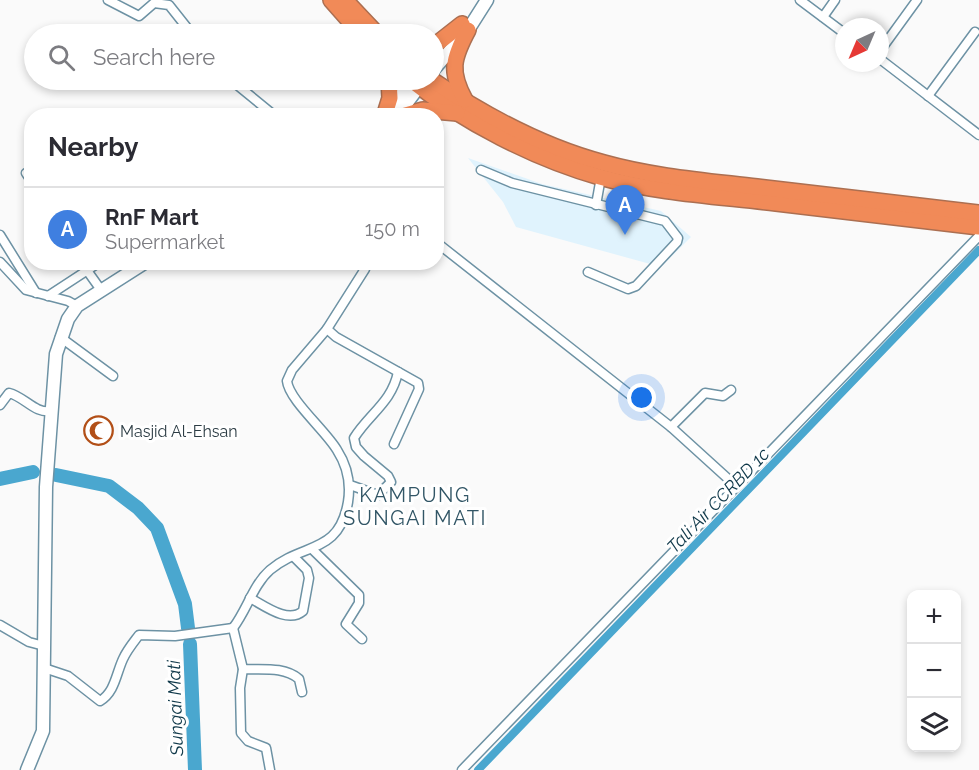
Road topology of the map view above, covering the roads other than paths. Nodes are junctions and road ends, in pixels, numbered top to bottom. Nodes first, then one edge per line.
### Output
1 (108, 0) edge
2 (331, 0) edge
3 (345, 0) edge
4 (487, 0) edge
5 (800, 0) edge
6 (835, 0) edge
7 (917, 0) edge
8 (823, 17) junction
9 (184, 24) edge
10 (352, 24) edge
11 (368, 24) edge
12 (835, 26) edge
13 (465, 27) junction
14 (975, 32) dead end
15 (889, 39) edge
16 (444, 40) edge
17 (444, 47) edge
18 (444, 55) edge
19 (889, 66) edge
20 (243, 90) edge
21 (390, 90) edge
22 (411, 90) edge
23 (433, 90) edge
24 (928, 96) junction
25 (265, 108) edge
26 (389, 108) edge
27 (395, 108) edge
28 (462, 108) junction
29 (444, 109) edge
30 (979, 135) edge
31 (481, 170) dead end
32 (601, 177) junction
33 (596, 205) junction
34 (979, 213) edge
35 (979, 227) edge
36 (0, 235) edge
37 (979, 236) edge
38 (444, 248) edge
39 (0, 262) edge
40 (133, 270) edge
41 (364, 270) edge
42 (87, 271) joint
43 (588, 272) dead end
44 (100, 290) junction
45 (36, 293) junction
46 (48, 296) junction
47 (77, 306) junction
48 (327, 329) junction
49 (60, 337) junction
50 (398, 372) junction
51 (113, 376) dead end
52 (731, 390) dead end
53 (0, 405) edge
54 (51, 411) junction
55 (671, 427) junction
56 (394, 444) dead end
57 (350, 485) junction
58 (736, 486) junction
59 (312, 549) junction
60 (294, 557) junction
61 (250, 598) junction
62 (0, 625) edge
63 (233, 628) junction
64 (362, 639) dead end
65 (44, 646) junction
66 (44, 668) junction
67 (243, 669) junction
68 (302, 692) dead end
69 (27, 770) edge
70 (270, 770) edge
71 (462, 770) edge

1 - 9 street
2 - 10 highway
3 - 11 highway
4 - 13 main road
5 - 8 street
6 - 8 street
7 - 15 street
8 - 12 street
13 - 16 highway
13 - 17 main road
13 - 18 main road
13 - 28 highway
14 - 24 street
19 - 24 street
20 - 25 street
21 - 26 highway
22 - 27 main road
23 - 28 highway
24 - 30 street
28 - 29 highway
28 - 32 highway
28 - 34 highway
31 - 33 street
32 - 33 street
32 - 35 highway
33 - 43 street
36 - 45 street
37 - 58 street
38 - 55 street
39 - 45 street
40 - 44 main road
41 - 48 street
42 - 44 street
42 - 46 street
44 - 47 main road
45 - 46 street
46 - 47 street
47 - 49 main road
48 - 50 street
48 - 57 street
49 - 51 street
49 - 54 main road
50 - 56 street
50 - 57 street
52 - 55 street
53 - 54 street
54 - 65 main road
55 - 58 street
57 - 59 street
58 - 71 street
59 - 60 street
59 - 64 street
60 - 61 street
60 - 61 street
61 - 63 street
62 - 65 street
63 - 66 street
63 - 67 street
65 - 66 main road
66 - 69 main road
67 - 68 street
67 - 70 street

